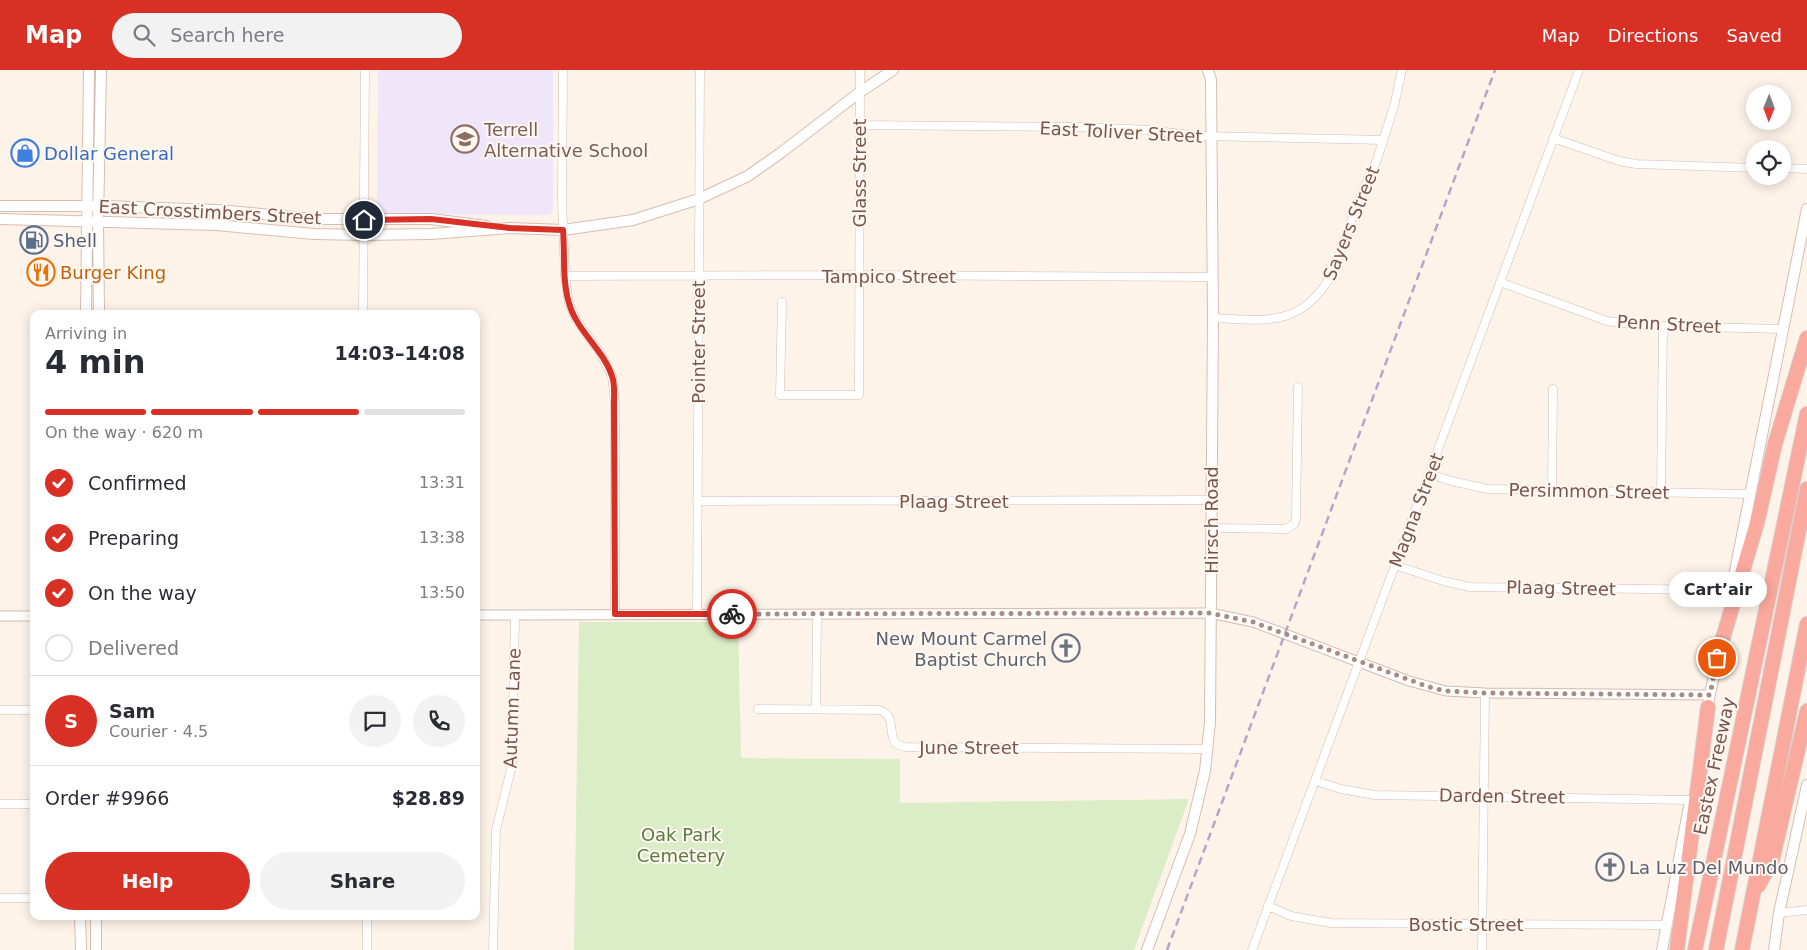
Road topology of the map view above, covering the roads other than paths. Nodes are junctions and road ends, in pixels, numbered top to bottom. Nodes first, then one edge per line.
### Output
1 (89, 70) edge
2 (101, 70) edge
3 (365, 70) edge
4 (562, 70) edge
5 (700, 70) edge
6 (860, 70) edge
7 (892, 70) edge
8 (1402, 70) edge
9 (1579, 70) edge
10 (1211, 73) edge
11 (860, 92) junction
12 (858, 125) junction
13 (1210, 137) junction
14 (1553, 138) junction
15 (1383, 140) junction
16 (1746, 168) edge
17 (1791, 168) edge
18 (1807, 169) edge
19 (699, 199) junction
20 (0, 206) edge
21 (94, 206) junction
22 (1807, 209) edge
23 (232, 211) junction
24 (0, 219) edge
25 (93, 220) junction
26 (364, 220) junction
27 (228, 227) junction
28 (510, 228) junction
29 (563, 230) junction
30 (364, 235) junction
31 (858, 275) junction
32 (564, 276) junction
33 (698, 276) junction
34 (1213, 277) junction
35 (1500, 282) junction
36 (782, 302) dead end
37 (86, 310) edge
38 (99, 310) edge
39 (363, 310) edge
40 (1214, 318) junction
41 (1663, 326) junction
42 (1784, 329) junction
43 (1807, 338) edge
44 (1298, 387) dead end
45 (1554, 389) dead end
46 (1807, 414) edge
47 (1430, 474) junction
48 (1807, 489) edge
49 (1552, 491) junction
50 (1661, 493) junction
51 (1751, 494) junction
52 (1211, 500) junction
53 (696, 502) junction
54 (1212, 528) junction
55 (1394, 565) junction
56 (1731, 590) junction
57 (1210, 613) junction
58 (515, 614) junction
59 (615, 614) junction
60 (696, 614) junction
61 (817, 614) junction
62 (480, 615) edge
63 (0, 616) edge
64 (30, 616) edge
65 (1807, 624) edge
66 (1717, 658) junction
67 (1358, 662) junction
68 (1485, 693) junction
69 (1709, 701) junction
70 (758, 709) dead end
71 (816, 709) junction
72 (0, 710) edge
73 (30, 710) edge
74 (1807, 711) edge
75 (1207, 749) junction
76 (1315, 781) junction
77 (1807, 785) edge
78 (1484, 796) junction
79 (1806, 796) edge
80 (1690, 800) junction
81 (0, 804) edge
82 (30, 804) edge
83 (0, 898) edge
84 (30, 898) edge
85 (1751, 898) junction
86 (1268, 906) junction
87 (1807, 910) edge
88 (1780, 913) junction
89 (80, 920) edge
90 (96, 920) edge
91 (367, 920) edge
92 (1482, 923) junction
93 (1666, 925) junction
94 (80, 950) edge
95 (96, 950) edge
96 (367, 950) edge
97 (493, 950) edge
98 (1147, 950) edge
99 (1252, 950) edge
100 (1482, 950) edge
101 (1662, 950) edge
102 (1677, 950) edge
103 (1695, 950) edge
104 (1716, 950) edge
105 (1742, 950) edge
106 (1774, 950) edge

1 - 21 main road
2 - 21 main road
3 - 26 street
4 - 29 street
5 - 19 street, Pointer Street
6 - 11 street, Glass Street
7 - 11 main road, East Crosstimbers Street
8 - 15 street, Sayers Street
9 - 14 street, Magna Street
10 - 13 main road, Hirsch Road
11 - 12 street, Glass Street
11 - 19 main road, East Crosstimbers Street
12 - 13 street, East Toliver Street
12 - 31 street, Glass Street
13 - 15 street, East Toliver Street
13 - 34 main road, Hirsch Road
14 - 16 street
14 - 35 street, Magna Street
15 - 40 street, Sayers Street
17 - 18 street
19 - 29 main road, East Crosstimbers Street
19 - 33 street, Pointer Street
20 - 21 main road, East Crosstimbers Street
21 - 23 main road, East Crosstimbers Street
21 - 25 main road
22 - 42 main road
23 - 26 main road, East Crosstimbers Street
23 - 27 main road
24 - 25 main road, East Crosstimbers Street
25 - 27 main road, East Crosstimbers Street
25 - 37 main road
25 - 38 main road
26 - 28 main road, East Crosstimbers Street
26 - 30 street
27 - 30 main road, East Crosstimbers Street
28 - 29 main road, East Crosstimbers Street
28 - 30 main road, East Crosstimbers Street
29 - 32 street
30 - 39 street
31 - 33 street, Tampico Street
31 - 34 street, Tampico Street
31 - 36 street, Glass Street
32 - 33 street, Tampico Street
32 - 59 street
33 - 53 street, Pointer Street
34 - 40 main road, Hirsch Road
35 - 41 street, Penn Street
35 - 47 street, Magna Street
40 - 52 main road, Hirsch Road
41 - 42 street, Penn Street
41 - 50 street
42 - 51 main road
43 - 66 highway
44 - 54 street
45 - 49 street
46 - 103 highway, Eastex Freeway
47 - 49 street, Persimmon Street
47 - 55 street, Magna Street
48 - 104 highway
49 - 50 street, Persimmon Street
50 - 51 street, Persimmon Street
51 - 56 main road
52 - 53 street, Plaag Street
52 - 54 main road, Hirsch Road
53 - 60 street, Pointer Street
54 - 57 main road, Hirsch Road
55 - 56 street, Plaag Street
55 - 67 street, Magna Street
56 - 66 main road
57 - 61 street
57 - 67 street
57 - 75 main road, Hirsch Road
58 - 59 street
58 - 62 street
58 - 97 street, Autumn Lane
59 - 60 street
60 - 61 street
61 - 71 street
63 - 64 street
65 - 85 highway
66 - 69 main road
67 - 68 street
67 - 76 street, Magna Street
68 - 69 street
68 - 78 street
69 - 80 main road
69 - 102 highway
70 - 71 street, June Street
71 - 75 street, June Street
72 - 73 street
74 - 85 highway
75 - 98 main road, Hirsch Road
76 - 78 street, Darden Street
76 - 86 street, Magna Street
77 - 79 main road
78 - 80 street, Darden Street
78 - 92 street
79 - 88 main road
80 - 93 main road
81 - 82 street
83 - 84 street
85 - 105 highway
86 - 92 street, Bostic Street
86 - 99 street, Magna Street
87 - 88 street
88 - 106 main road
89 - 94 main road
90 - 95 main road
91 - 96 street
92 - 93 street, Bostic Street
92 - 100 street
93 - 101 main road

